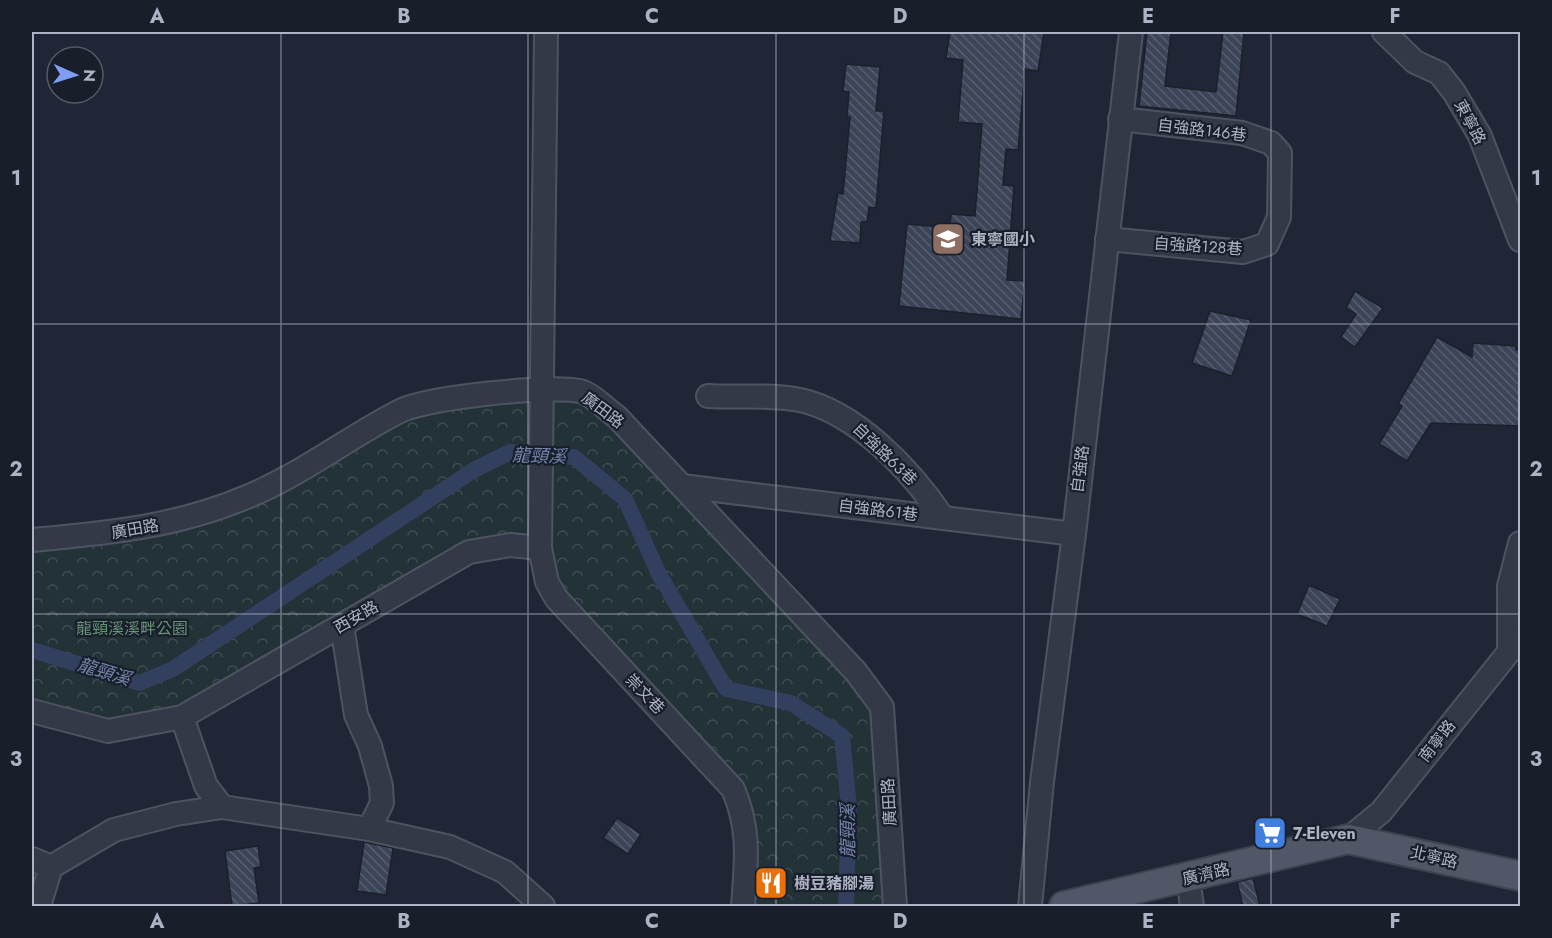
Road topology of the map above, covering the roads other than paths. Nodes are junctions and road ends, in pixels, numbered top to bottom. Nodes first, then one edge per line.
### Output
1 (546, 32) edge
2 (1131, 32) edge
3 (1383, 32) edge
4 (1120, 119) junction
5 (1280, 153) joint
6 (1107, 239) junction
7 (1521, 240) edge
8 (542, 389) junction
9 (708, 396) dead end
10 (682, 486) junction
11 (943, 518) junction
12 (1074, 534) junction
13 (32, 540) edge
14 (1521, 543) edge
15 (540, 548) junction
16 (342, 625) junction
17 (1515, 645) edge
18 (32, 711) edge
19 (182, 717) junction
20 (222, 807) junction
21 (369, 829) junction
22 (1348, 839) junction
23 (41, 863) edge
24 (1521, 876) edge
25 (1188, 879) junction
26 (39, 906) edge
27 (543, 906) edge
28 (743, 906) edge
29 (895, 906) edge
30 (1030, 906) edge
31 (1064, 906) edge
32 (1192, 906) edge

1 - 8 street, 崇文巷
2 - 4 street, 自強路
3 - 7 street, 東寧路
4 - 5 street, 自強路146巷
4 - 6 street, 自強路
5 - 6 street, 自強路128巷
6 - 12 street, 自強路
8 - 10 street, 廣田路
8 - 13 street, 廣田路
8 - 15 street, 崇文巷
9 - 11 street, 自強路63巷
10 - 11 street, 自強路61巷
10 - 29 street, 廣田路
11 - 12 street, 自強路61巷
12 - 30 street, 自強路
14 - 17 street
15 - 16 street, 西安路
15 - 28 street, 崇文巷
16 - 19 street, 西安路
16 - 21 street
17 - 22 street, 南寧路
18 - 19 street, 西安路
19 - 20 street
20 - 21 street
20 - 23 street
21 - 27 street
22 - 24 main road, 北寧路
22 - 25 main road, 廣濟路
23 - 26 street
25 - 31 main road, 廣濟路
25 - 32 street

